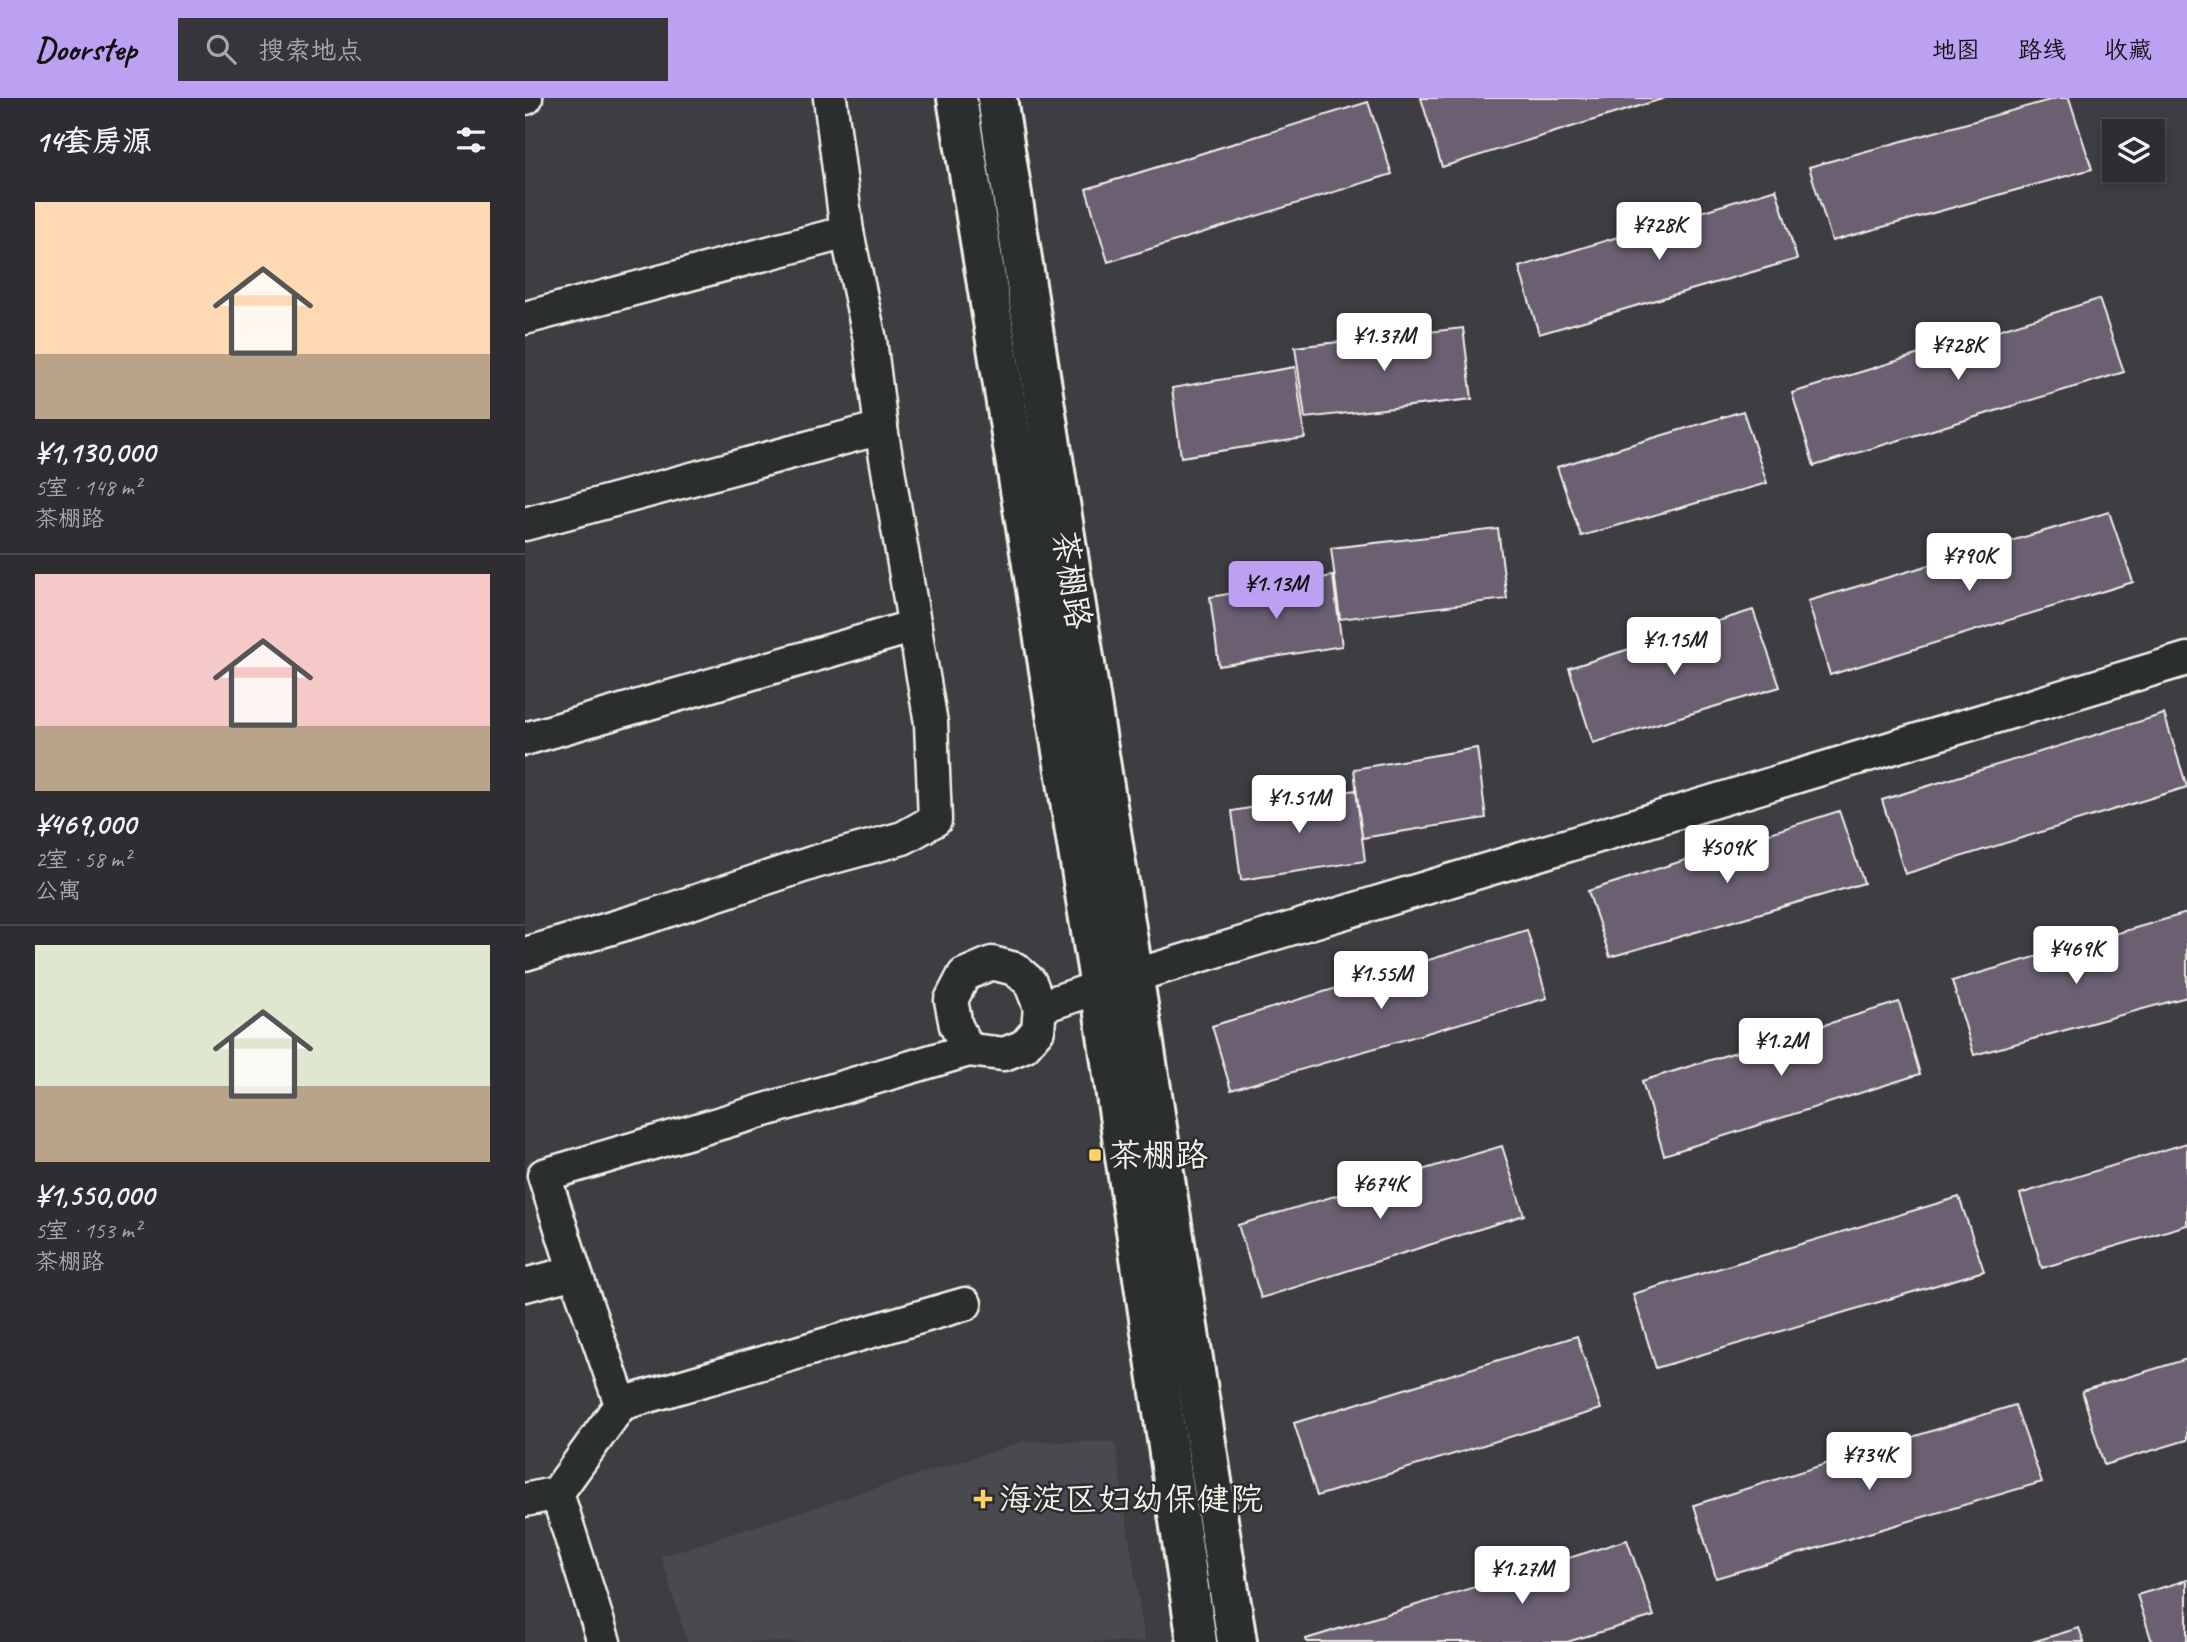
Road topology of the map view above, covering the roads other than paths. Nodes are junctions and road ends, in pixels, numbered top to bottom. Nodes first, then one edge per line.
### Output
1 (829, 98) edge
2 (957, 98) edge
3 (997, 98) edge
4 (847, 232) junction
5 (525, 318) edge
6 (881, 428) junction
7 (525, 524) edge
8 (915, 626) junction
9 (2187, 659) edge
10 (525, 739) edge
11 (525, 954) edge
12 (1116, 981) junction
13 (1040, 1007) junction
14 (969, 1049) junction
15 (575, 1272) junction
16 (525, 1285) edge
17 (965, 1304) dead end
18 (621, 1404) junction
19 (557, 1493) junction
20 (525, 1500) edge
21 (604, 1642) edge
22 (1196, 1642) edge
23 (1237, 1642) edge

1 - 4 street
2 - 12 street, 茶棚路
3 - 12 street, 茶棚路
4 - 5 street
4 - 6 street
6 - 7 street
6 - 8 street
8 - 10 street
8 - 11 street
9 - 12 street
12 - 13 street
12 - 22 street, 茶棚路
12 - 23 street, 茶棚路
13 - 14 street
13 - 14 street
14 - 15 street
15 - 16 street
15 - 18 street
17 - 18 street
18 - 19 street
19 - 20 street
19 - 21 street

